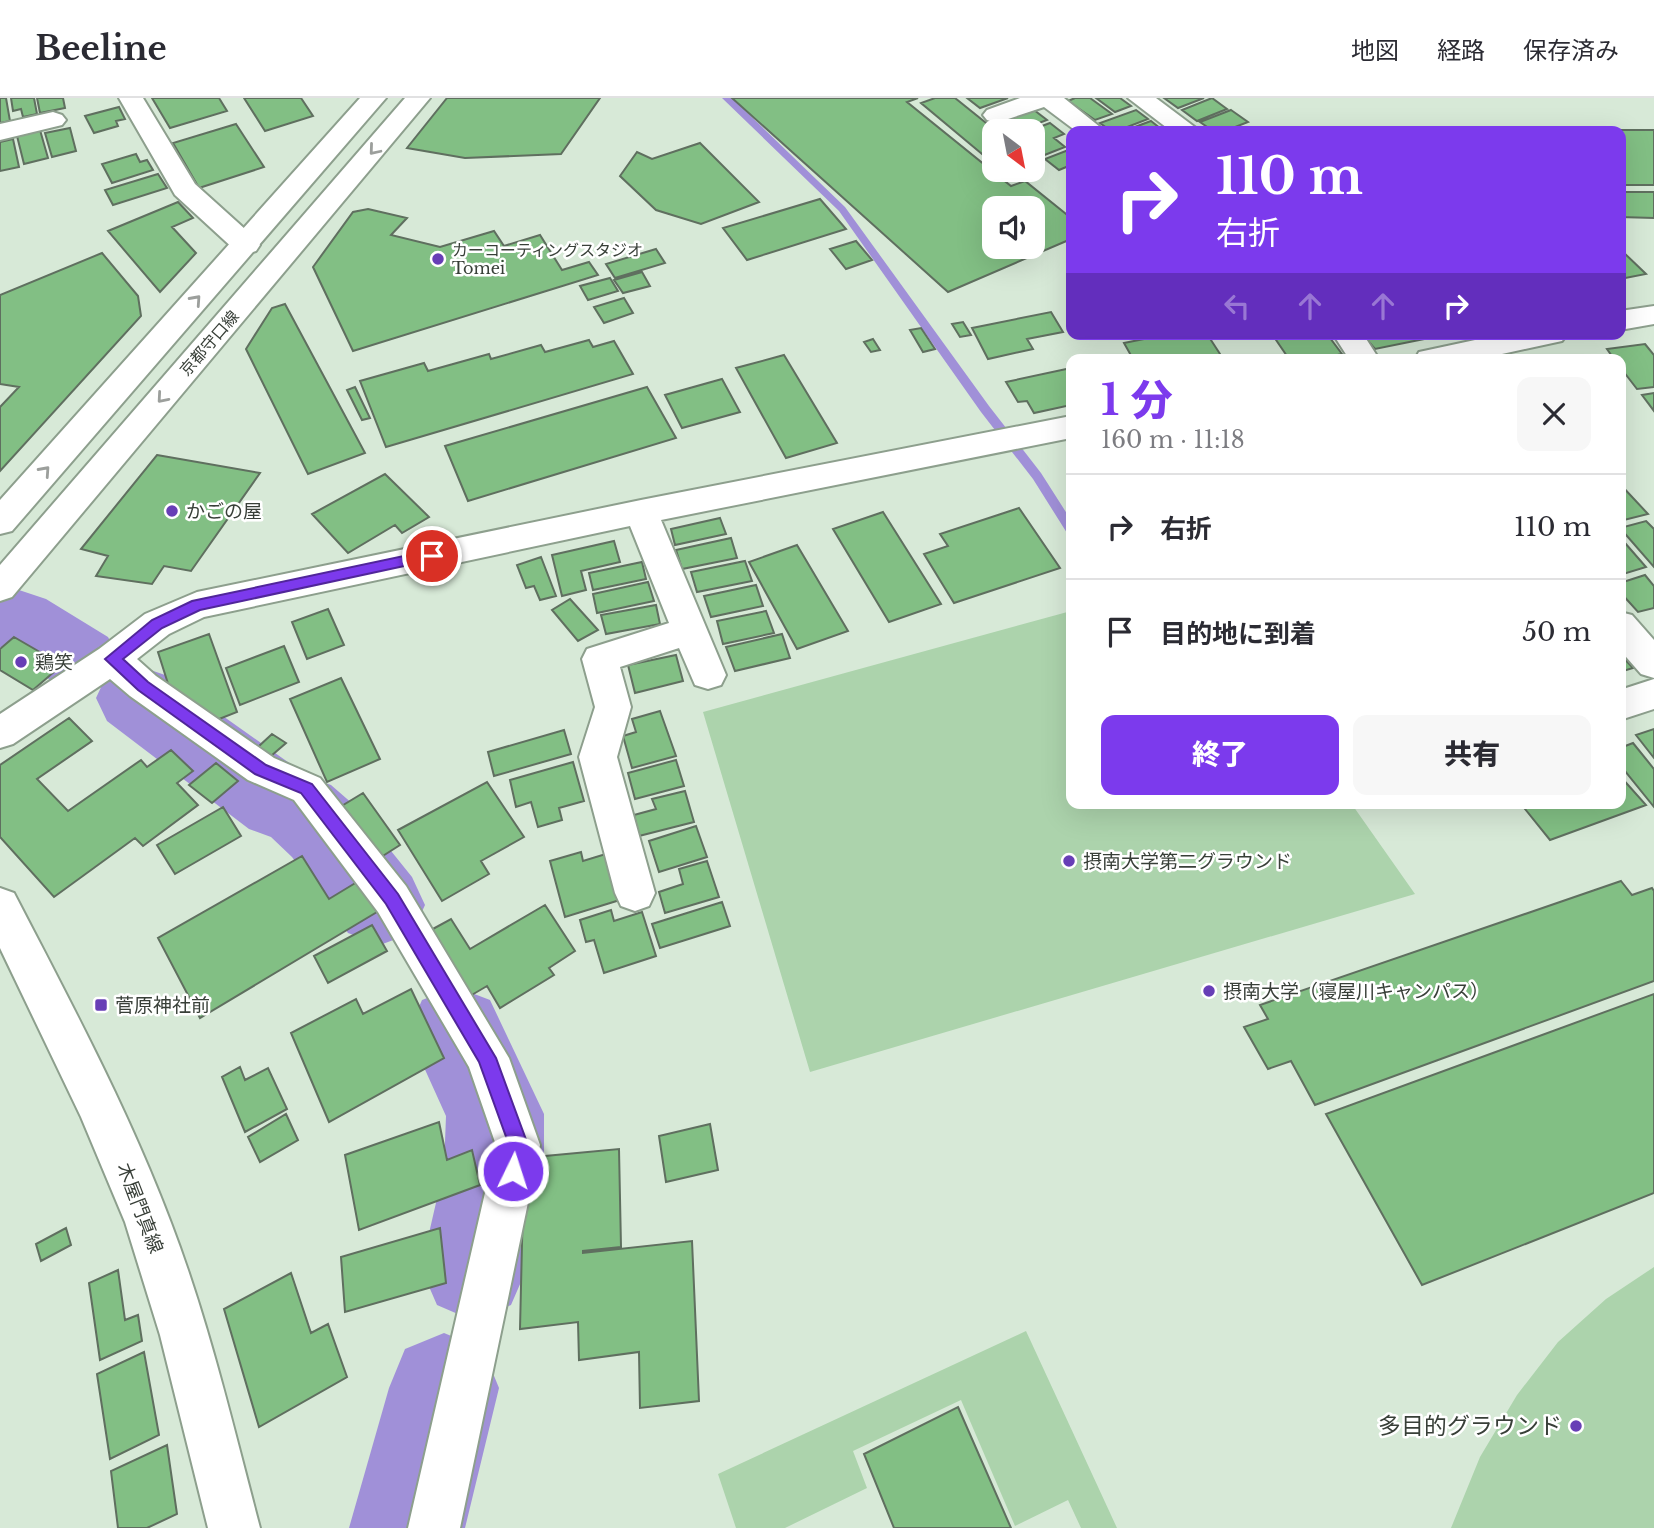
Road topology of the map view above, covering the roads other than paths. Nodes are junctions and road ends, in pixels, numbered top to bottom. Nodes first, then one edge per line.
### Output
1 (131, 98) edge
2 (374, 98) edge
3 (418, 98) edge
4 (1046, 98) edge
5 (1140, 98) edge
6 (996, 115) dead end
7 (53, 120) dead end
8 (1086, 126) edge
9 (1180, 126) edge
10 (0, 132) edge
11 (246, 245) junction
12 (1654, 314) edge
13 (1626, 320) edge
14 (1523, 340) edge
15 (1454, 354) edge
16 (1066, 428) edge
17 (641, 512) junction
18 (0, 522) edge
19 (0, 588) edge
20 (689, 631) junction
21 (1626, 632) edge
22 (112, 659) junction
23 (1654, 664) edge
24 (708, 674) dead end
25 (1654, 694) edge
26 (1626, 703) edge
27 (0, 733) edge
28 (635, 893) dead end
29 (0, 906) edge
30 (234, 1528) edge
31 (433, 1528) edge

1 - 11 street
2 - 11 street, 京都守口線
3 -> 19 street, 京都守口線
4 - 6 street
4 - 8 street
5 - 9 street
7 - 10 street
18 -> 11 street, 京都守口線
12 - 13 street
14 - 15 street
16 - 17 street
17 - 20 street
17 - 22 street
20 - 24 street
20 - 28 street
21 - 23 street
22 - 27 street
22 - 31 street
25 - 26 street
29 - 30 street, 木屋門真線

